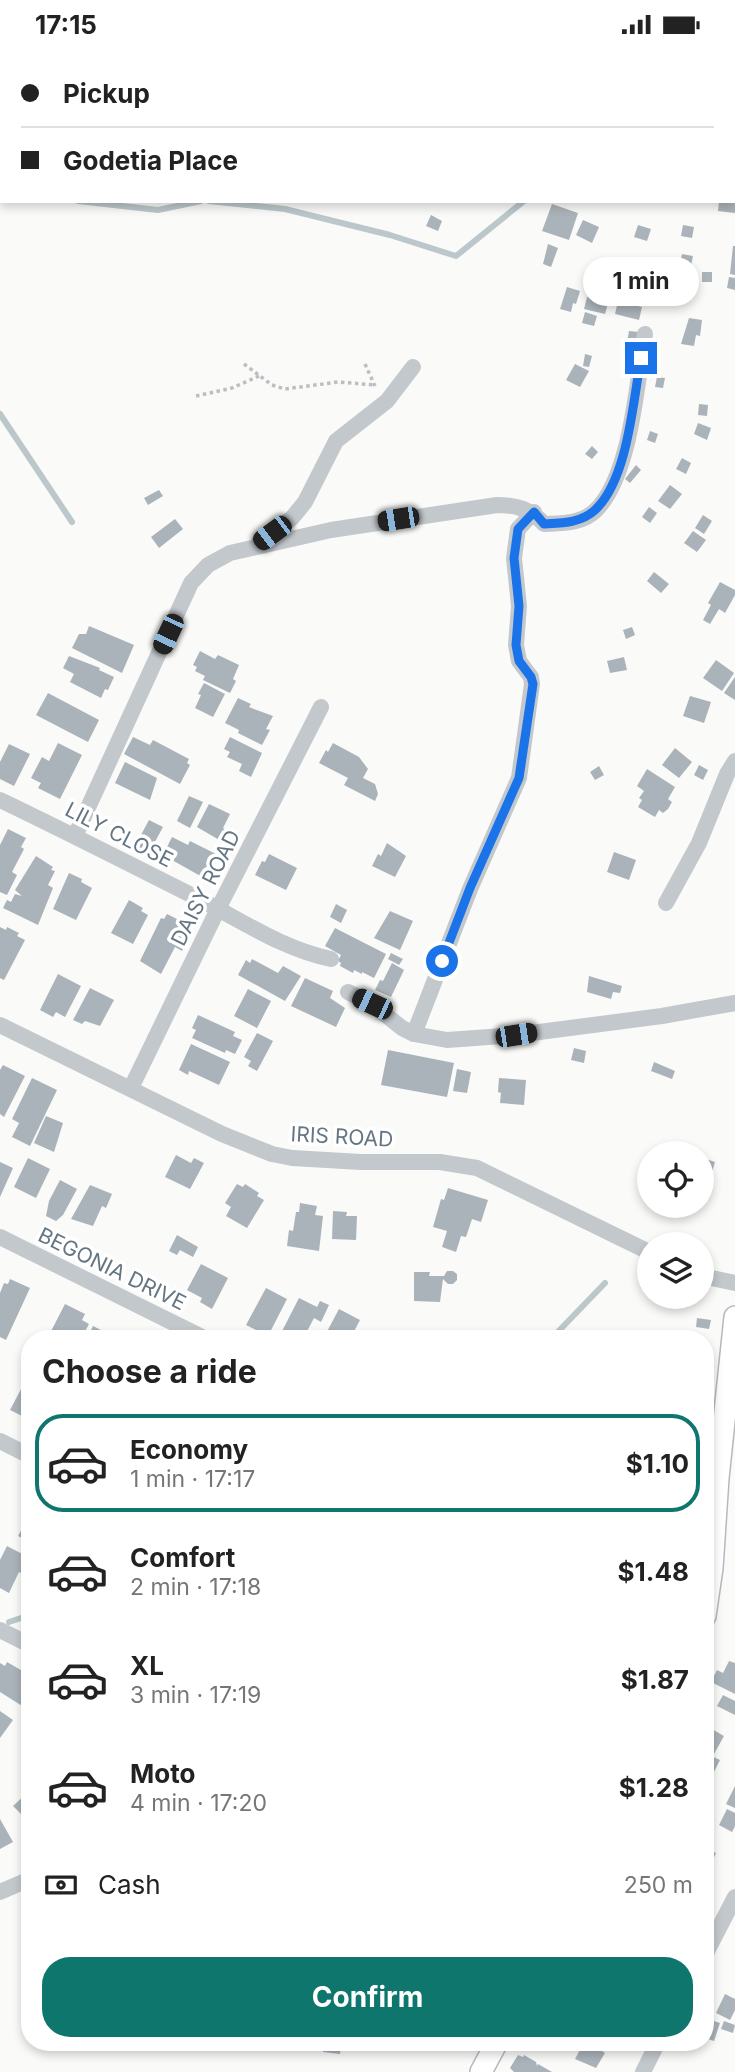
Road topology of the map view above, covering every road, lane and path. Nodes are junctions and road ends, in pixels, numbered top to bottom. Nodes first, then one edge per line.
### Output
1 (645, 334) dead end
2 (244, 364) dead end
3 (365, 364) dead end
4 (413, 367) dead end
5 (259, 376) junction
6 (375, 384) junction
7 (196, 396) dead end
8 (383, 404) junction
9 (534, 512) junction
10 (252, 548) junction
11 (321, 707) dead end
12 (735, 761) edge
13 (0, 800) edge
14 (75, 836) junction
15 (666, 903) dead end
16 (218, 909) junction
17 (331, 959) dead end
18 (348, 992) dead end
19 (735, 1003) edge
20 (0, 1025) edge
21 (414, 1034) junction
22 (131, 1088) junction
23 (0, 1237) edge
24 (637, 1246) edge
25 (714, 1279) edge
26 (735, 1283) edge
27 (735, 1317) edge
28 (187, 1330) edge
29 (0, 1441) edge
30 (21, 1452) edge
31 (714, 1538) edge
32 (0, 1630) edge
33 (21, 1640) edge
34 (21, 1883) edge
35 (0, 1892) edge
36 (735, 1897) edge
37 (714, 1938) edge
38 (492, 2051) edge
39 (654, 2051) edge
40 (481, 2072) edge
41 (643, 2072) edge

1 - 9 street
2 - 5 path
3 - 6 path
4 - 8 street
5 - 6 path
5 - 7 path
6 - 8 path
8 - 10 street
9 - 10 street
9 - 21 street
10 - 14 street
11 - 16 street, DAISY ROAD
12 - 15 street
13 - 14 street, LILY CLOSE
14 - 16 street, LILY CLOSE
16 - 17 street, LILY CLOSE
16 - 22 street, DAISY ROAD
18 - 21 street
19 - 21 street
20 - 22 street, IRIS ROAD
22 - 24 street, IRIS ROAD
23 - 28 street, BEGONIA DRIVE
25 - 26 street
27 - 31 street
29 - 30 street
32 - 33 street
34 - 35 street
36 - 37 street
38 - 40 street
39 - 41 street

